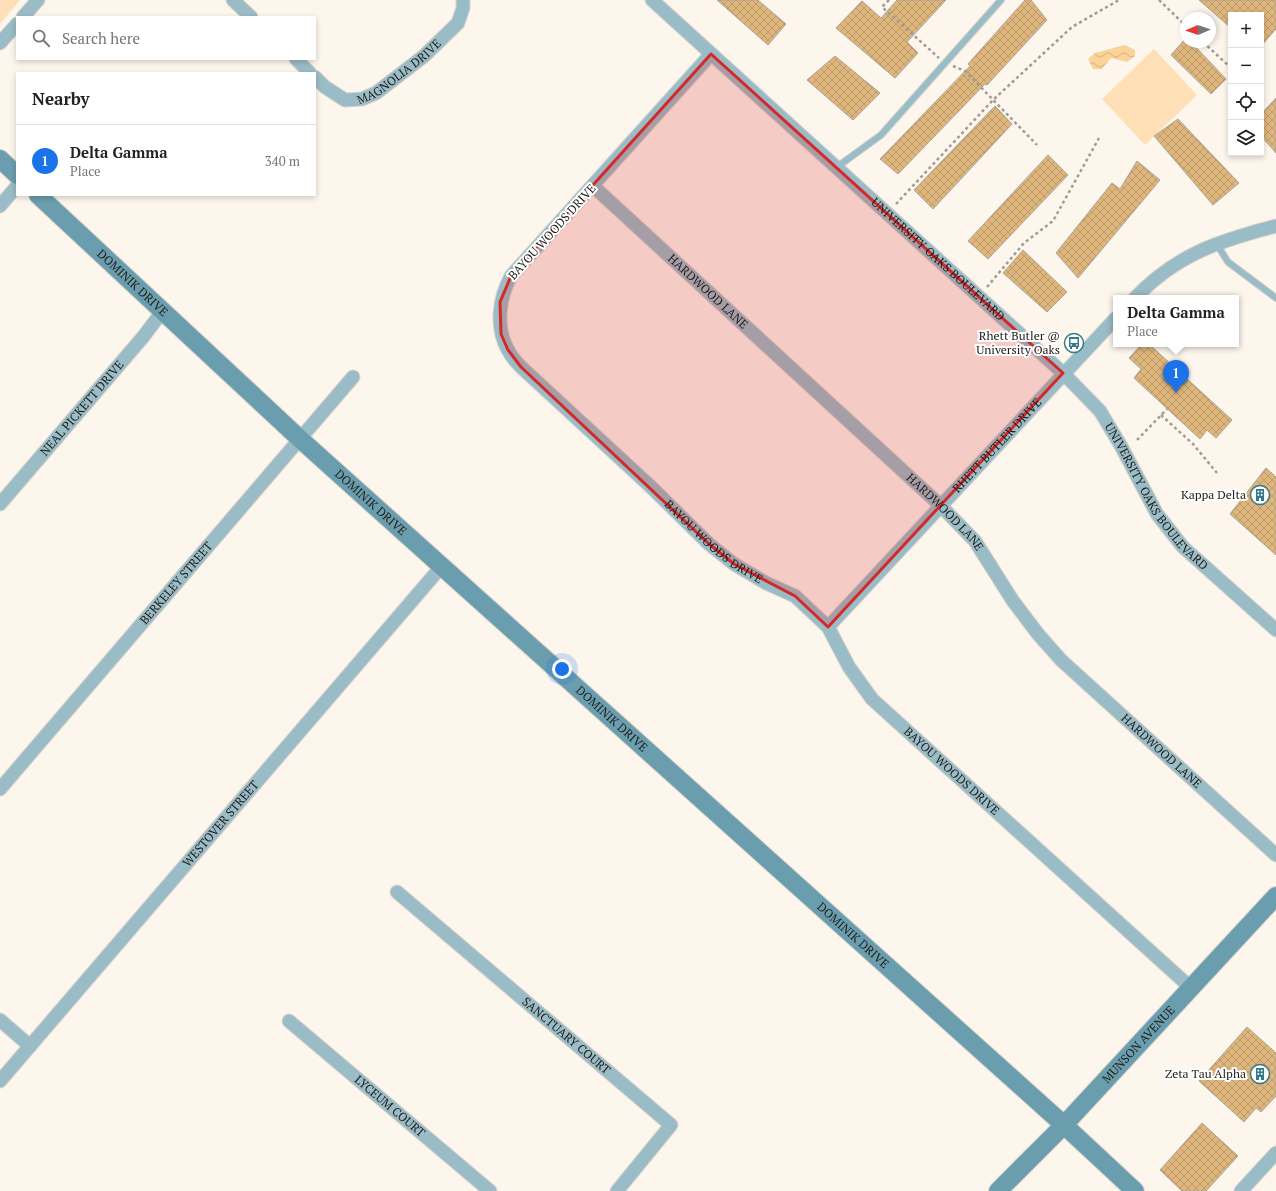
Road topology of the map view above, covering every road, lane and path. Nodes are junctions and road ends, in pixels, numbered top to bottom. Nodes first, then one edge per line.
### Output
1 (38, 0) edge
2 (233, 0) edge
3 (463, 0) edge
4 (652, 0) edge
5 (888, 0) edge
6 (1001, 0) edge
7 (1119, 0) edge
8 (1158, 0) edge
9 (24, 16) edge
10 (250, 16) edge
11 (1180, 20) edge
12 (16, 25) edge
13 (0, 42) edge
14 (1210, 48) edge
15 (711, 54) junction
16 (297, 60) edge
17 (945, 63) junction
18 (1228, 65) edge
19 (309, 72) edge
20 (316, 78) edge
21 (994, 100) junction
22 (1099, 138) dead end
23 (1037, 145) dead end
24 (0, 159) edge
25 (837, 167) junction
26 (16, 174) edge
27 (593, 186) junction
28 (16, 187) edge
29 (39, 196) edge
30 (0, 206) edge
31 (888, 213) junction
32 (1276, 226) edge
33 (1216, 243) junction
34 (1138, 295) edge
35 (978, 296) junction
36 (1276, 298) edge
37 (162, 312) junction
38 (1113, 321) edge
39 (1063, 373) junction
40 (353, 377) dead end
41 (1167, 409) dead end
42 (1161, 415) junction
43 (300, 439) junction
44 (1137, 440) dead end
45 (1217, 473) dead end
46 (0, 504) edge
47 (940, 505) junction
48 (441, 567) junction
49 (828, 627) junction
50 (1276, 630) edge
51 (0, 789) edge
52 (1276, 855) edge
53 (397, 892) dead end
54 (1276, 896) edge
55 (1191, 988) junction
56 (0, 1020) edge
57 (289, 1021) dead end
58 (30, 1046) junction
59 (0, 1081) edge
60 (1064, 1124) junction
61 (1276, 1153) edge
62 (490, 1191) edge
63 (617, 1191) edge
64 (998, 1191) edge
65 (1135, 1191) edge
66 (1241, 1191) edge

1 - 9 street
2 - 10 street
3 - 20 street, MAGNOLIA DRIVE
4 - 15 street, UNIVERSITY OAKS BOULEVARD
5 - 17 path
6 - 17 lane
7 - 21 path
8 - 11 path
12 - 13 street
14 - 18 path
15 - 25 street, UNIVERSITY OAKS BOULEVARD
15 - 27 street, BAYOU WOODS DRIVE
16 - 19 street
17 - 21 path
17 - 25 lane
21 - 23 path
21 - 31 path
22 - 35 path
24 - 26 street
25 - 31 street, UNIVERSITY OAKS BOULEVARD
27 - 47 street, HARDWOOD LANE
27 - 49 street, BAYOU WOODS DRIVE
28 - 30 street
29 - 37 street, DOMINIK DRIVE
31 - 35 street, UNIVERSITY OAKS BOULEVARD
32 - 33 street
33 - 34 street
33 - 36 lane
35 - 39 street, UNIVERSITY OAKS BOULEVARD
37 - 43 street, DOMINIK DRIVE
37 - 46 street, NEAL PICKETT DRIVE
38 - 39 street, RHETT BUTLER DRIVE
39 - 47 street, RHETT BUTLER DRIVE
39 - 50 street, UNIVERSITY OAKS BOULEVARD
40 - 43 street, BERKELEY STREET
41 - 42 path
42 - 44 path
42 - 45 path
43 - 48 street, DOMINIK DRIVE
43 - 51 street, BERKELEY STREET
47 - 49 street, RHETT BUTLER DRIVE
47 - 52 street, HARDWOOD LANE
48 - 58 street, WESTOVER STREET
48 - 60 street, DOMINIK DRIVE
49 - 55 street, BAYOU WOODS DRIVE
53 - 63 street, SANCTUARY COURT
54 - 55 street, MUNSON AVENUE
55 - 60 street, MUNSON AVENUE
56 - 58 street
57 - 62 street, LYCEUM COURT
58 - 59 street, WESTOVER STREET
60 - 64 street, MUNSON AVENUE
60 - 65 street, DOMINIK DRIVE
61 - 66 street

